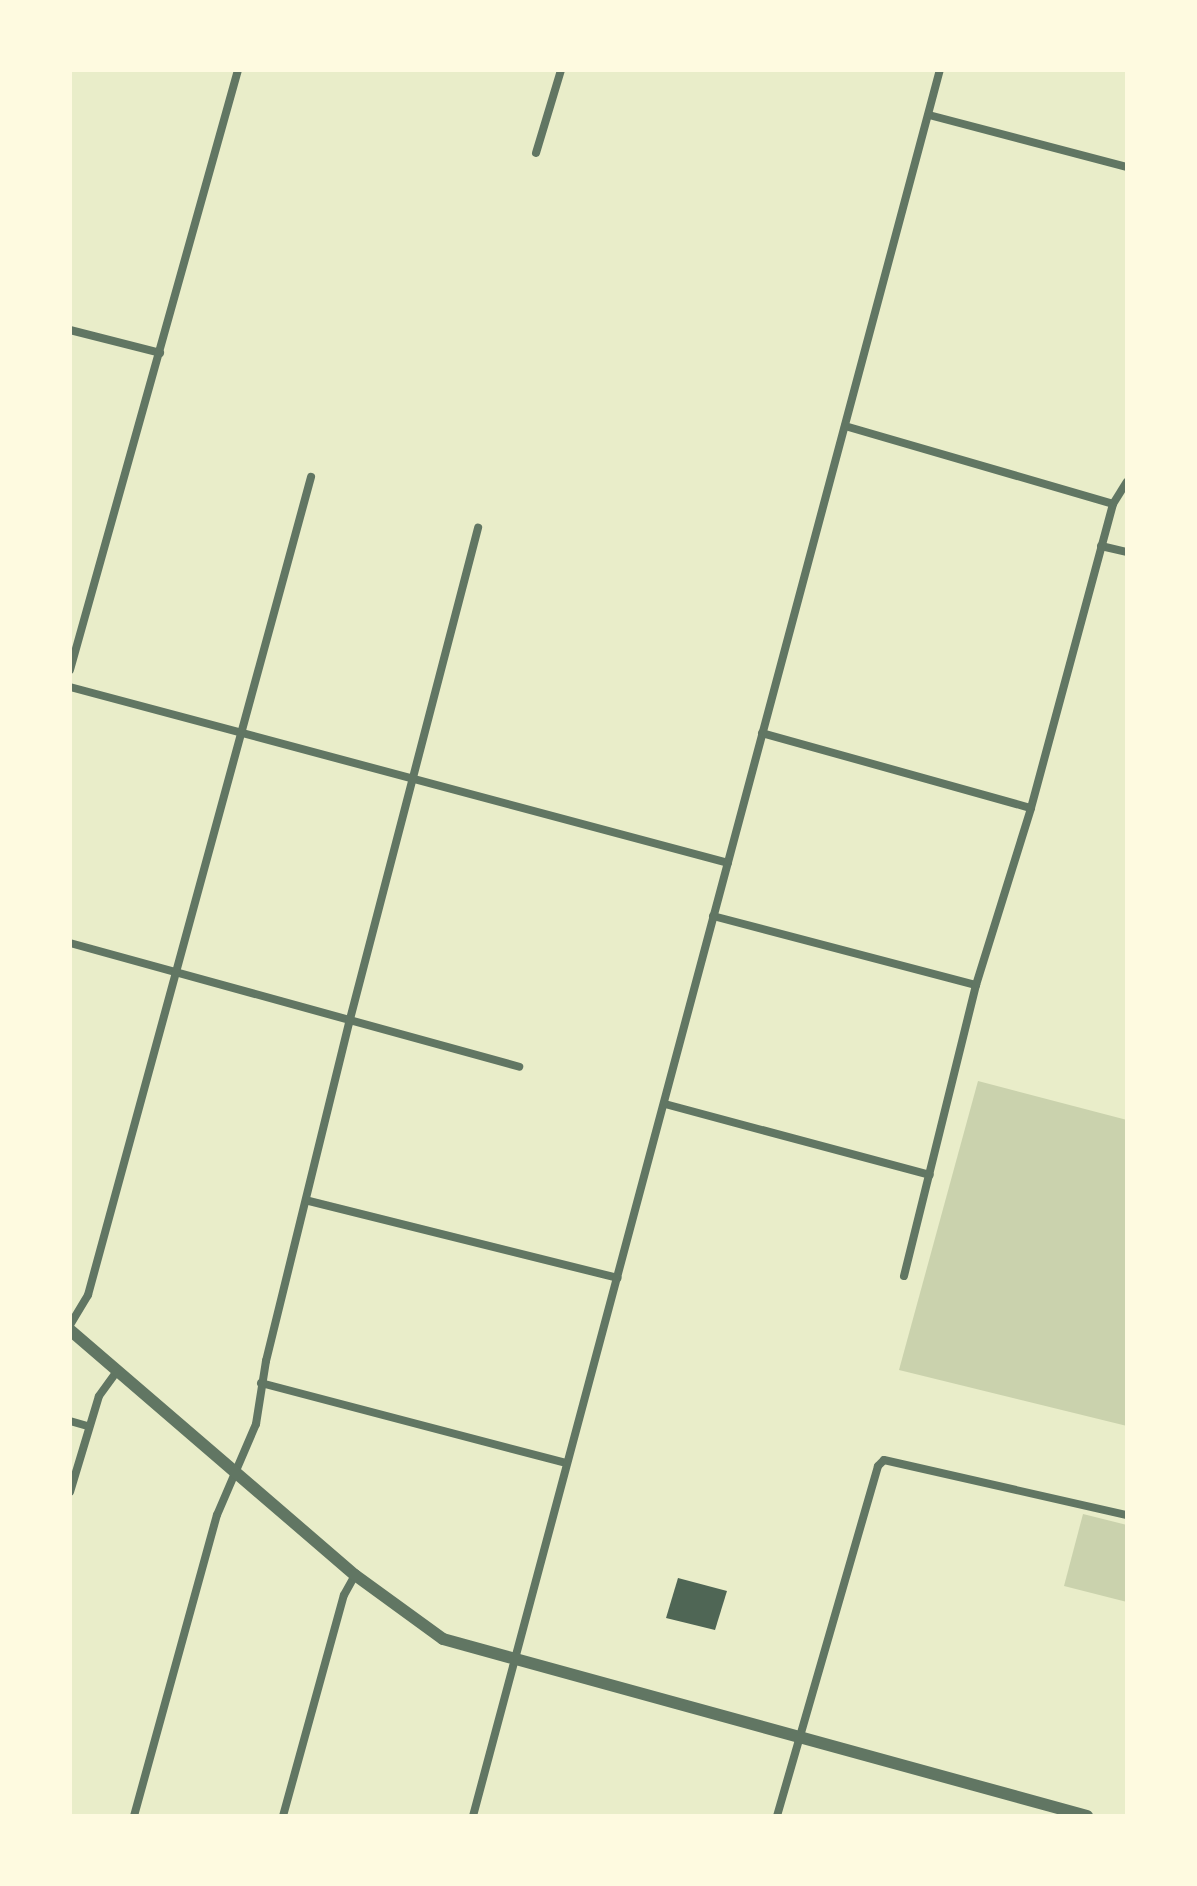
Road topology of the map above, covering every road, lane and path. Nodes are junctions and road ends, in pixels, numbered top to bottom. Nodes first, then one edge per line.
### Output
1 (238, 70) edge
2 (561, 70) edge
3 (940, 70) edge
4 (929, 115) junction
5 (536, 153) dead end
6 (1127, 167) edge
7 (70, 330) edge
8 (160, 353) junction
9 (845, 426) junction
10 (311, 477) dead end
11 (1127, 482) edge
12 (1113, 504) junction
13 (478, 528) dead end
14 (1101, 546) junction
15 (1127, 552) edge
16 (70, 670) edge
17 (70, 687) edge
18 (239, 733) junction
19 (762, 733) junction
20 (413, 778) junction
21 (1031, 808) junction
22 (728, 863) junction
23 (713, 916) junction
24 (70, 943) edge
25 (176, 972) junction
26 (976, 985) junction
27 (349, 1023) junction
28 (519, 1067) dead end
29 (665, 1104) junction
30 (930, 1175) junction
31 (309, 1201) junction
32 (904, 1276) dead end
33 (618, 1278) junction
34 (70, 1327) edge
35 (117, 1371) junction
36 (261, 1383) junction
37 (70, 1421) edge
38 (88, 1426) junction
39 (567, 1463) junction
40 (235, 1472) junction
41 (70, 1492) edge
42 (1127, 1515) edge
43 (355, 1575) junction
44 (513, 1662) junction
45 (799, 1738) junction
46 (1079, 1815) edge
47 (134, 1816) edge
48 (283, 1816) edge
49 (473, 1816) edge
50 (777, 1816) edge

1 - 8 street
2 - 5 street
3 - 4 street
4 - 6 street
4 - 9 street
7 - 8 street
8 - 16 street
9 - 12 street
9 - 19 street
10 - 18 street
11 - 12 street
12 - 14 street
13 - 20 street
14 - 15 street
14 - 21 street
17 - 18 street
18 - 20 street
18 - 25 street
19 - 21 street
19 - 22 street
20 - 22 street
20 - 27 street
21 - 26 street
22 - 23 street
23 - 26 street
23 - 29 street
24 - 25 street
25 - 27 street
25 - 34 street
26 - 30 street
27 - 28 street
27 - 31 street
29 - 30 street
29 - 33 street
30 - 32 street
31 - 33 street
31 - 36 street
33 - 39 street
34 - 35 street
35 - 38 street
35 - 40 street
36 - 39 street
36 - 40 street
37 - 38 street
38 - 41 street
39 - 44 street
40 - 43 street
40 - 47 street
42 - 45 street
43 - 44 street
43 - 48 street
44 - 45 street
44 - 49 street
45 - 46 street
45 - 50 street

